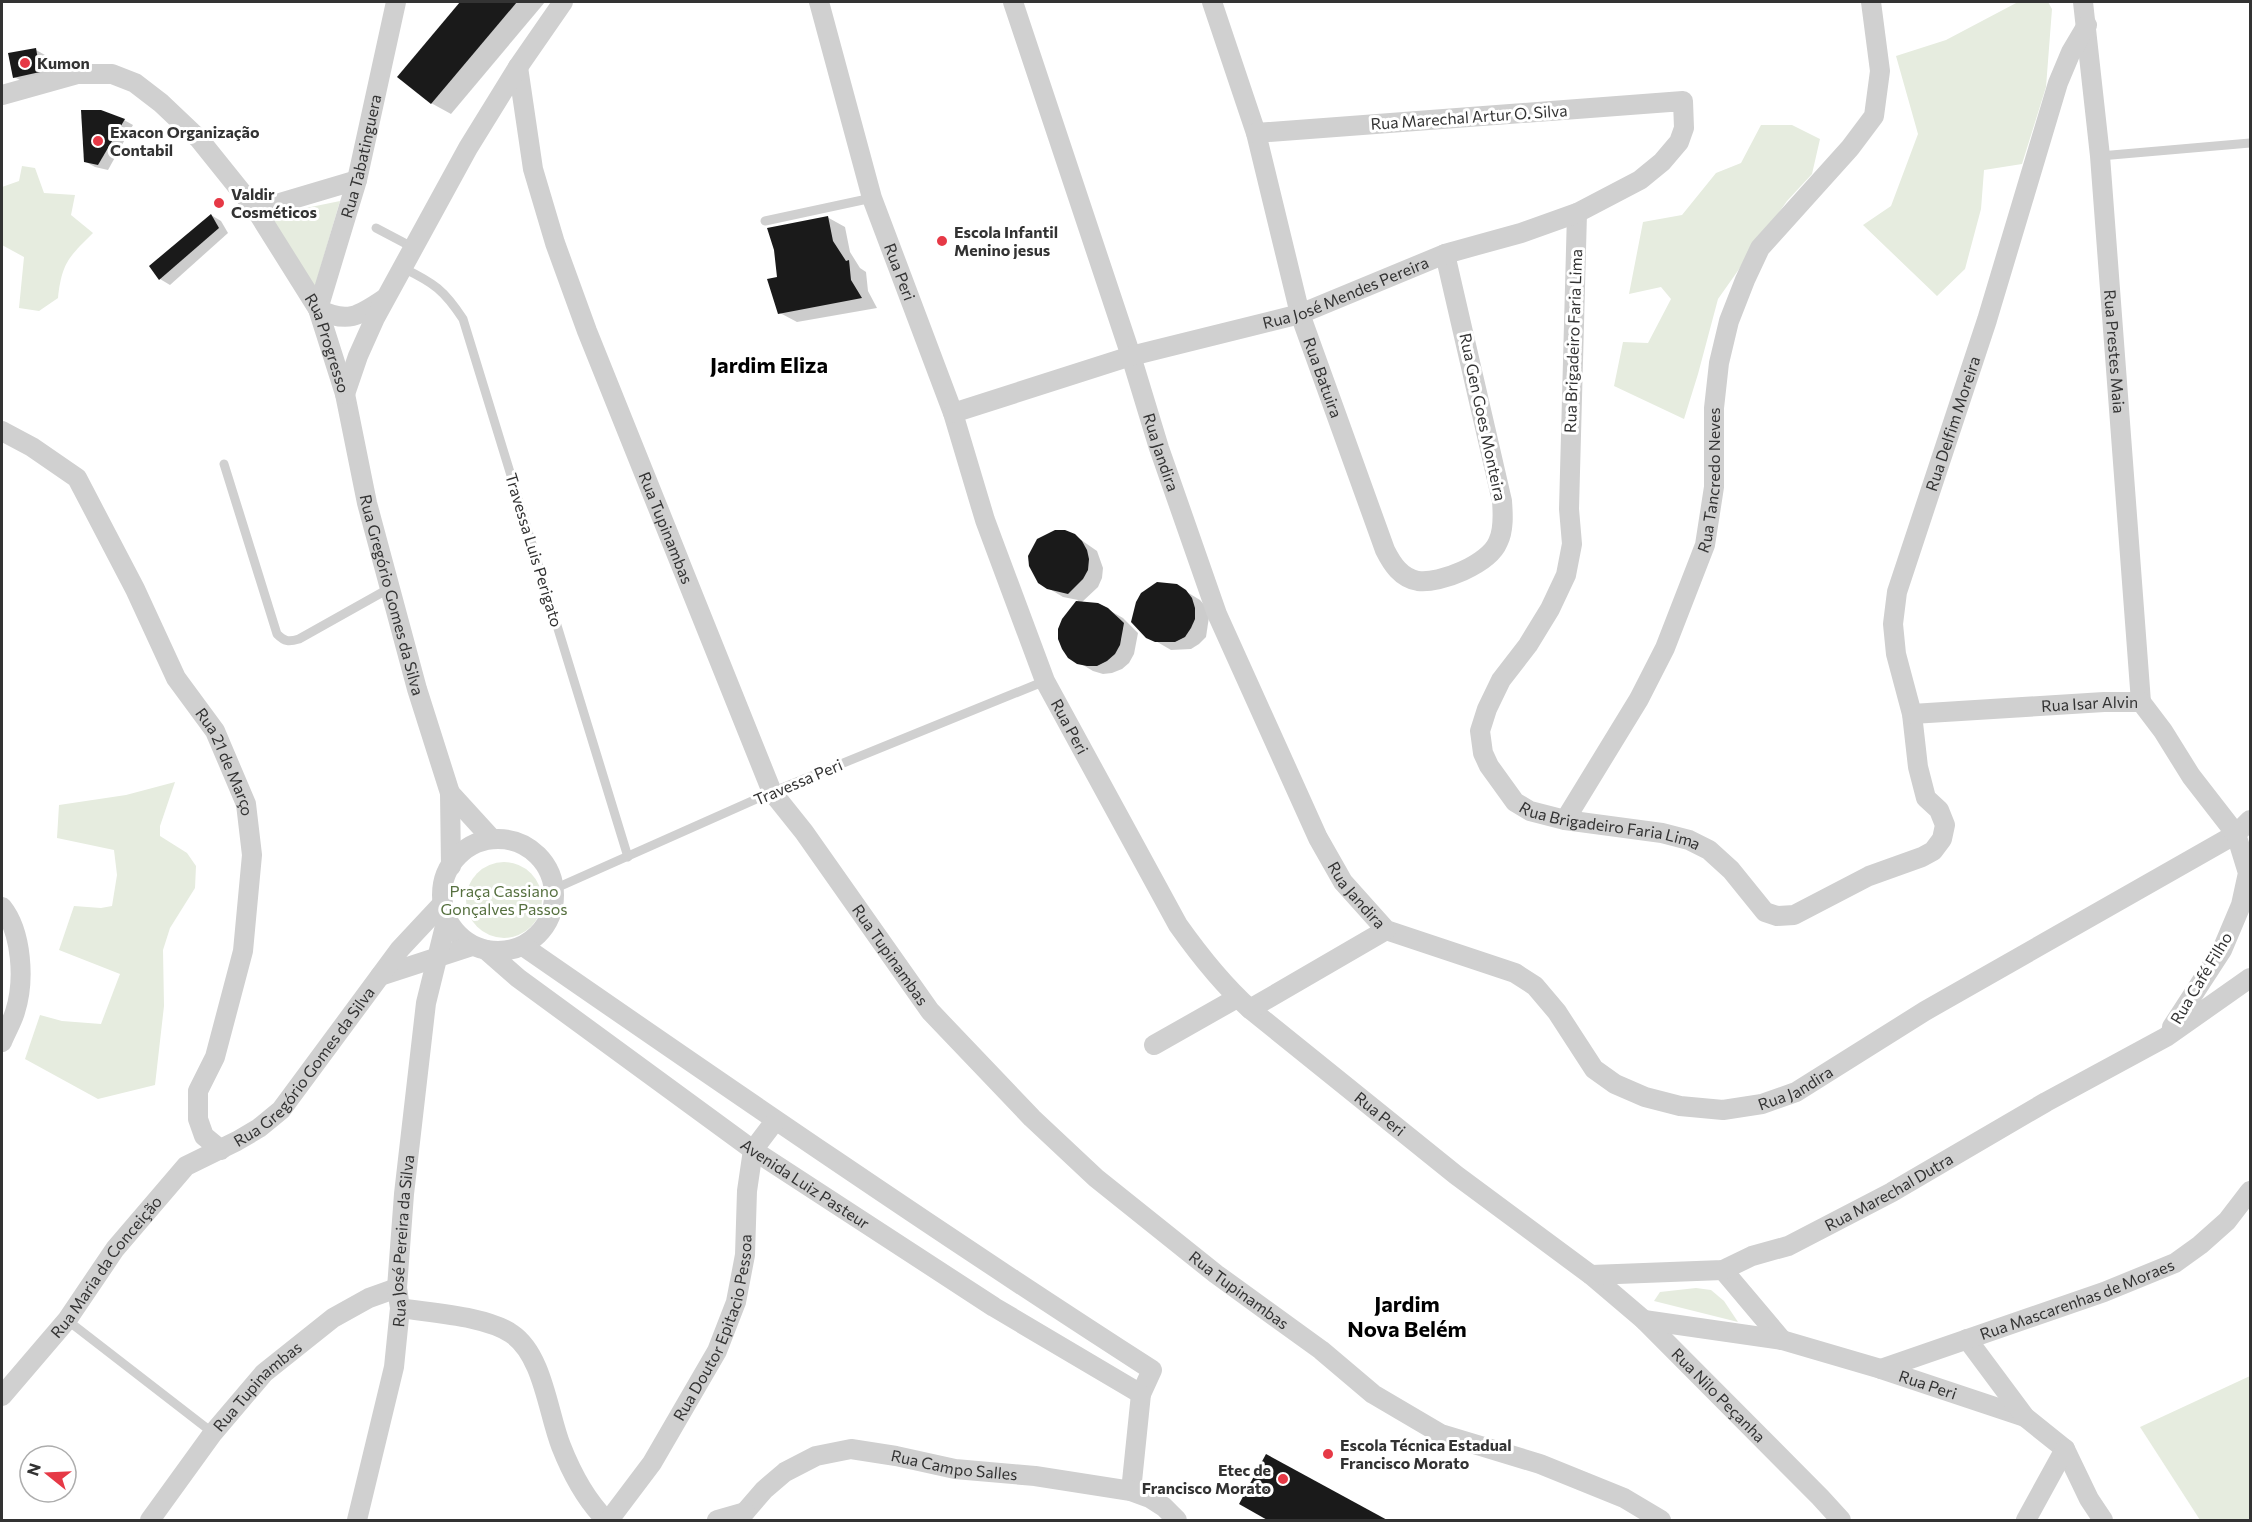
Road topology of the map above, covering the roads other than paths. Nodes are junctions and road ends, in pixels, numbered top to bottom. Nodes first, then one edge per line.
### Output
1 (396, 2) edge
2 (563, 2) edge
3 (819, 2) edge
4 (1013, 2) edge
5 (1212, 2) edge
6 (1870, 2) edge
7 (2083, 2) edge
8 (2087, 25) junction
9 (518, 67) junction
10 (2, 95) edge
11 (1683, 101) joint
12 (1256, 133) junction
13 (2250, 143) edge
14 (2100, 156) junction
15 (357, 180) junction
16 (872, 198) junction
17 (256, 210) junction
18 (1577, 213) junction
19 (765, 221) dead end
20 (376, 228) dead end
21 (414, 249) junction
22 (1445, 254) junction
23 (403, 268) junction
24 (387, 297) junction
25 (318, 309) junction
26 (1300, 314) junction
27 (1131, 356) junction
28 (345, 394) junction
29 (953, 413) junction
30 (2, 417) edge
31 (2, 431) edge
32 (32, 447) junction
33 (224, 464) dead end
34 (1435, 580) joint
35 (390, 588) junction
36 (1045, 681) junction
37 (2141, 702) junction
38 (1912, 714) junction
39 (772, 792) junction
40 (450, 793) junction
41 (1565, 820) junction
42 (2250, 820) edge
43 (1945, 825) joint
44 (2236, 834) junction
45 (492, 839) junction
46 (628, 857) junction
47 (451, 866) junction
48 (554, 888) junction
49 (2, 907) edge
50 (445, 910) junction
51 (1386, 930) junction
52 (523, 946) junction
53 (479, 948) junction
54 (436, 960) junction
55 (380, 976) junction
56 (2250, 978) edge
57 (1244, 1003) junction
58 (2166, 1037) junction
59 (2, 1042) edge
60 (1154, 1044) dead end
61 (774, 1121) junction
62 (221, 1150) junction
63 (753, 1150) junction
64 (2250, 1191) edge
65 (1723, 1270) junction
66 (1591, 1275) junction
67 (398, 1288) junction
68 (400, 1308) junction
69 (67, 1320) junction
70 (1644, 1320) junction
71 (1967, 1339) junction
72 (1782, 1340) junction
73 (1881, 1369) junction
74 (1141, 1394) junction
75 (2, 1396) edge
76 (2025, 1417) junction
77 (213, 1433) junction
78 (2065, 1449) junction
79 (1131, 1491) junction
80 (748, 1516) edge
81 (150, 1521) edge
82 (357, 1521) edge
83 (607, 1521) edge
84 (717, 1521) edge
85 (1177, 1521) edge
86 (1662, 1521) edge
87 (1841, 1521) edge
88 (2026, 1521) edge
89 (2103, 1521) edge

1 - 15 street, Rua Tabatinguera
2 - 9 street, Rua Progresso
3 - 16 street, Rua Peri
4 - 27 street, Rua Jandira
5 - 12 street, Rua Batuira
6 - 41 street, Rua Tancredo Neves
7 - 8 street, Rua Prestes Maia
8 - 14 street, Rua Prestes Maia
8 - 38 street, Rua Delfim Moreira
9 - 21 street, Rua Progresso
9 - 39 street, Rua Tupinambas
10 - 17 street, Rua Progresso
11 - 12 street, Rua Marechal Artur O. Silva
11 - 18 street, Rua José Mendes Pereira
12 - 26 street, Rua Batuira
13 - 14 lane
14 - 37 street, Rua Prestes Maia
15 - 17 street
15 - 25 street, Rua Tabatinguera
16 - 19 lane
16 - 29 street, Rua Peri
17 - 25 street, Rua Progresso
18 - 22 street, Rua José Mendes Pereira
18 - 41 street, Rua Brigadeiro Faria Lima
20 - 21 lane
21 - 23 street, Rua Progresso
22 - 26 street, Rua José Mendes Pereira
22 - 34 street, Rua Gen Goes Monteira
23 - 24 street, Rua Progresso
23 - 46 lane, Travessa Luis Perigato
24 - 25 street
24 - 28 street, Rua Progresso
25 - 28 street, Rua Progresso
26 - 27 street, Rua José Mendes Pereira
26 - 34 street, Rua Batuira
27 - 29 street, Rua José Mendes Pereira
27 - 51 street, Rua Jandira
28 - 35 street, Rua Gregório Gomes da Silva
29 - 36 street, Rua Peri
30 - 32 street
31 - 32 street, Rua 21 de Março
32 - 62 street, Rua 21 de Março
33 - 35 lane
35 - 40 street, Rua Gregório Gomes da Silva
36 - 39 lane, Travessa Peri
36 - 57 street, Rua Peri
37 - 38 street, Rua Isar Alvin
37 - 44 street, Rua Isar Alvin
38 - 43 street, Rua Delfim Moreira
39 - 46 lane, Travessa Peri
39 - 86 street, Rua Tupinambas
40 - 45 street, Rua Gregório Gomes da Silva
40 - 47 street, Rua Gregório Gomes da Silva
41 - 43 street, Rua Brigadeiro Faria Lima
42 - 44 street
44 - 51 street, Rua Jandira
44 - 58 street, Rua Café Filho
45 - 47 street
45 - 48 street
46 - 48 lane, Travessa Peri
47 - 50 street
48 - 52 street
49 - 59 street
50 - 53 street
50 - 54 street, Rua José Pereira da Silva
50 - 55 street, Rua Gregório Gomes da Silva
51 - 57 street
52 - 53 street
52 - 61 street, Avenida Luiz Pasteur
53 - 54 street
53 - 63 street, Avenida Luiz Pasteur
54 - 55 street, Rua Gregório Gomes da Silva
54 - 67 street, Rua José Pereira da Silva
55 - 62 street, Rua Gregório Gomes da Silva
56 - 58 street, Rua Marechal Dutra
57 - 60 street
57 - 66 street, Rua Peri
58 - 65 street, Rua Marechal Dutra
61 - 63 street, Rua Doutor Epitacio Pessoa
61 - 74 street, Avenida Luiz Pasteur
62 - 69 street, Rua Maria da Conceição
63 - 74 street, Avenida Luiz Pasteur
63 - 83 street, Rua Doutor Epitacio Pessoa
64 - 71 street, Rua Mascarenhas de Moraes
65 - 66 street, Rua Marechal Dutra
65 - 72 street
66 - 70 street, Rua Nilo Peçanha
67 - 68 street, Rua José Pereira da Silva
67 - 77 street, Rua Tupinambas
68 - 82 street, Rua José Pereira da Silva
68 - 83 street
69 - 75 street, Rua Maria da Conceição
69 - 77 lane
70 - 72 street, Rua Peri
70 - 87 street, Rua Nilo Peçanha
71 - 73 street, Rua Mascarenhas de Moraes
71 - 76 street
72 - 73 street, Rua Peri
73 - 76 street, Rua Peri
74 - 79 street
76 - 78 street, Rua Peri
77 - 81 street, Rua Tupinambas
78 - 88 street
78 - 89 street
79 - 80 street, Rua Campo Salles
79 - 85 street, Rua Campo Salles
80 - 84 street

